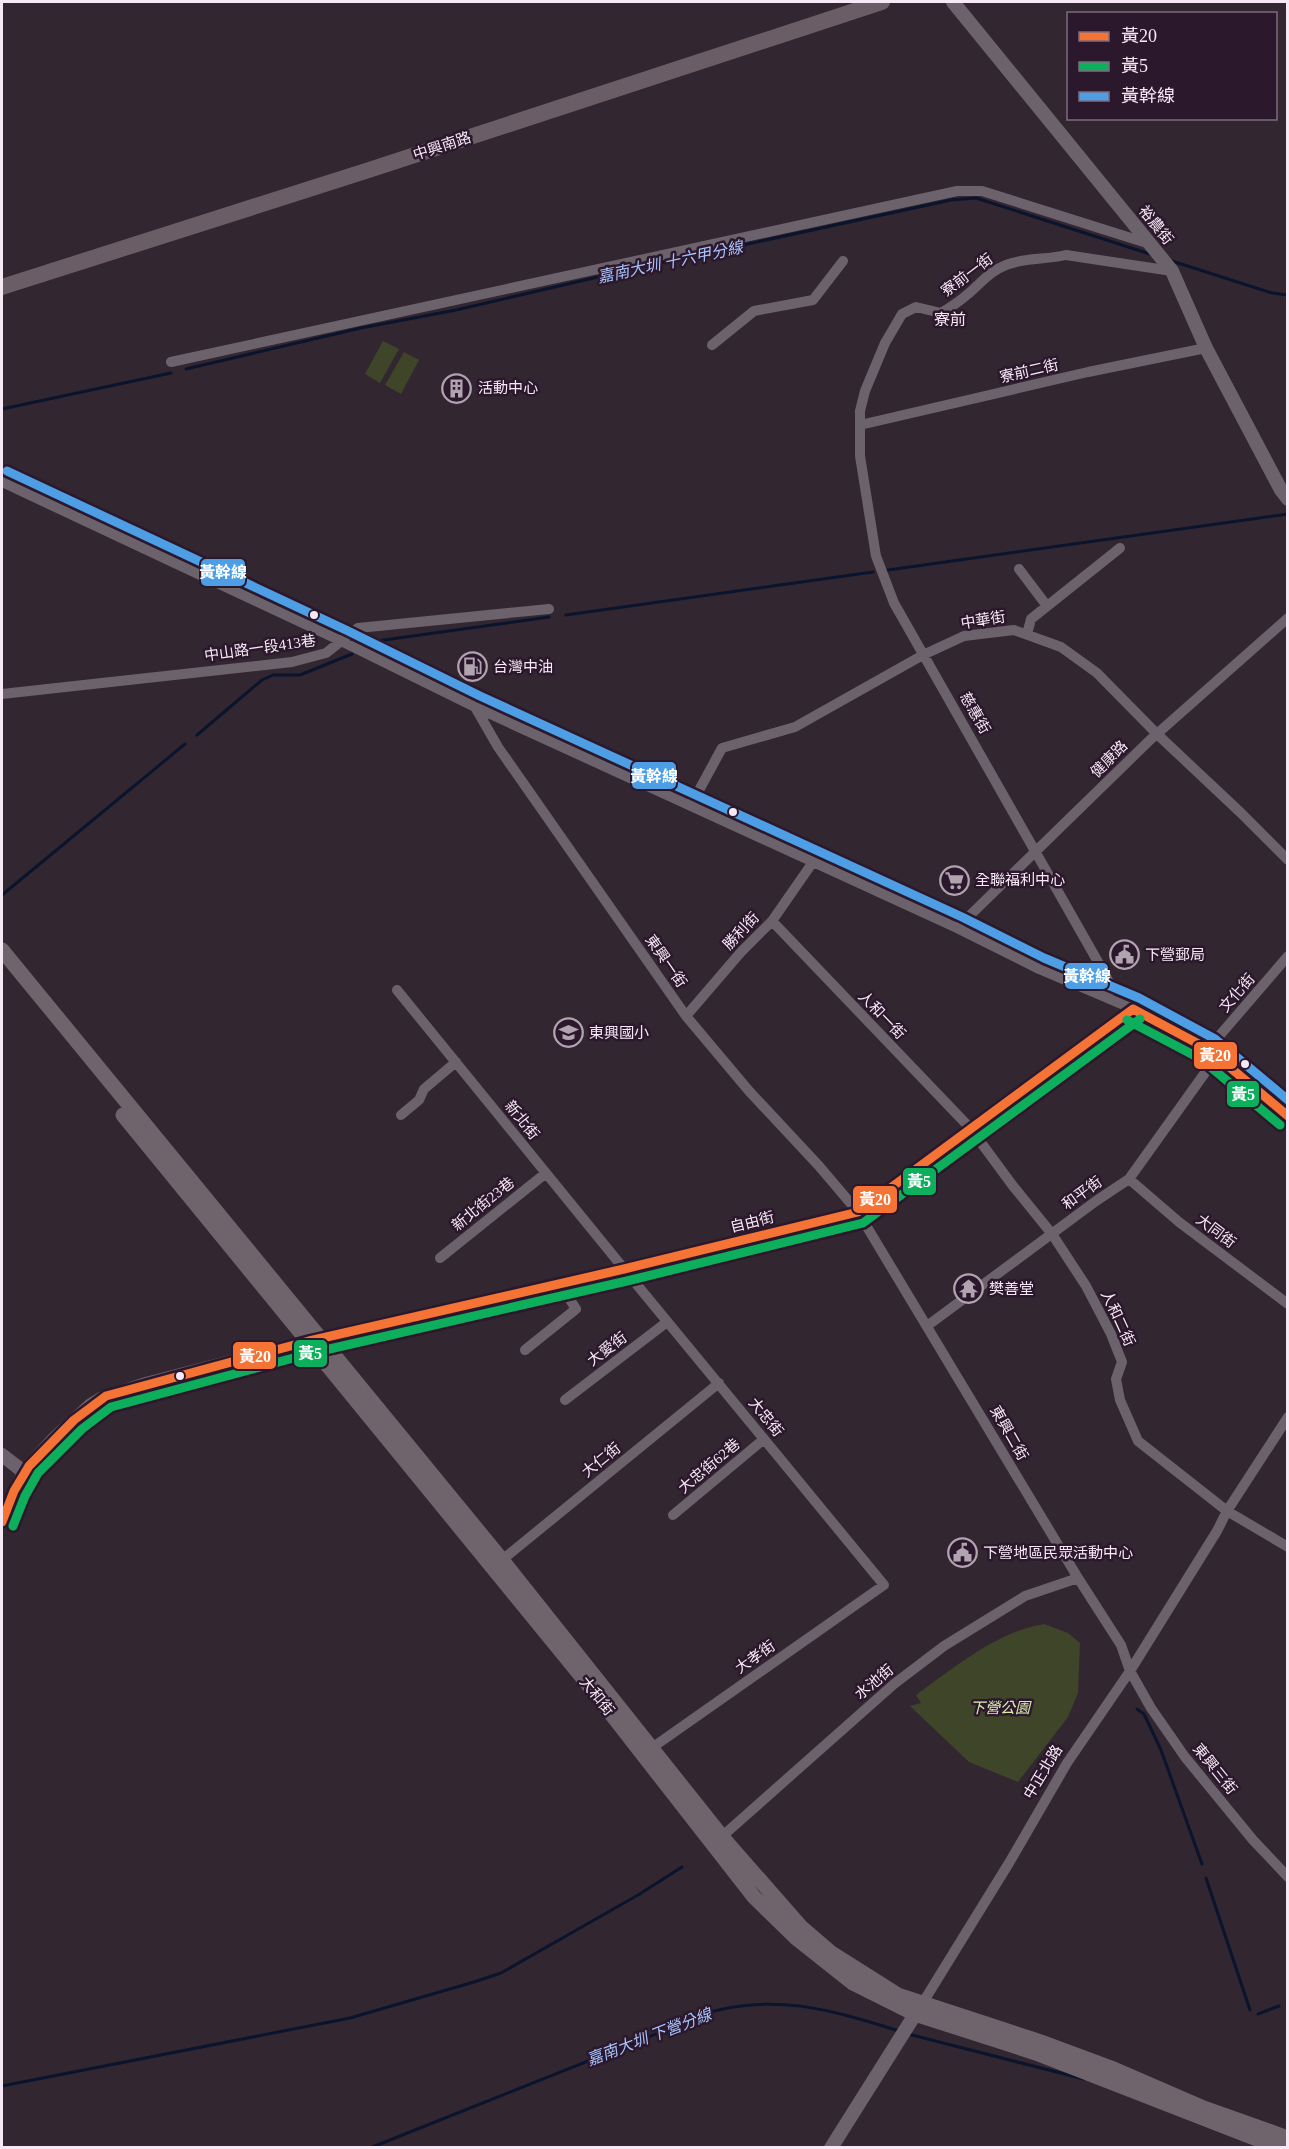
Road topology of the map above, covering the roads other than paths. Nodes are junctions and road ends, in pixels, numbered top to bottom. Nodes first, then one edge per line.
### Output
1 (882, 2) edge
2 (953, 2) edge
3 (1150, 244) junction
4 (843, 261) dead end
5 (1172, 271) junction
6 (2, 287) edge
7 (712, 345) dead end
8 (1206, 348) junction
9 (171, 362) dead end
10 (860, 425) junction
11 (2, 482) edge
12 (1287, 499) edge
13 (1120, 548) dead end
14 (1019, 569) dead end
15 (1047, 606) junction
16 (549, 609) dead end
17 (1287, 618) edge
18 (1027, 634) junction
19 (341, 641) junction
20 (923, 655) junction
21 (2, 694) edge
22 (475, 707) junction
23 (1157, 734) junction
24 (691, 805) junction
25 (1036, 853) junction
26 (1287, 860) edge
27 (813, 862) junction
28 (772, 921) junction
29 (957, 928) junction
30 (2, 950) edge
31 (1285, 964) edge
32 (2, 966) edge
33 (397, 990) dead end
34 (1106, 997) junction
35 (1133, 1010) junction
36 (686, 1016) junction
37 (1208, 1049) junction
38 (456, 1062) junction
39 (401, 1115) dead end
40 (1287, 1116) edge
41 (970, 1129) junction
42 (546, 1173) junction
43 (1129, 1179) junction
44 (858, 1212) junction
45 (1053, 1234) junction
46 (440, 1258) dead end
47 (624, 1269) junction
48 (560, 1284) junction
49 (1287, 1304) edge
50 (667, 1322) junction
51 (927, 1326) junction
52 (315, 1340) junction
53 (525, 1350) dead end
54 (718, 1383) junction
55 (565, 1400) dead end
56 (1287, 1417) edge
57 (764, 1439) junction
58 (2, 1455) edge
59 (24, 1472) junction
60 (1227, 1511) junction
61 (673, 1515) dead end
62 (2, 1522) edge
63 (1287, 1547) edge
64 (502, 1560) junction
65 (1078, 1578) junction
66 (884, 1585) joint
67 (1130, 1671) junction
68 (647, 1751) junction
69 (718, 1840) junction
70 (1287, 1877) edge
71 (915, 2014) junction
72 (1287, 2138) edge
73 (831, 2148) edge
74 (1280, 2148) edge

1 - 6 main road, 中興南路
2 - 3 street, 裕農街
3 - 5 street, 裕農街
3 - 9 street
4 - 7 street
5 - 8 street, 裕農街
5 - 10 street, 寮前一街
8 - 10 street, 寮前二街
8 - 12 street, 裕農街
10 - 20 street, 慈惠街
11 - 19 street
13 - 15 street
14 - 15 street
15 - 18 street
16 - 19 street, 中山路一段413巷
17 - 23 street, 健康路
18 - 20 street, 中華街
18 - 23 street, 中華街
19 - 21 street, 中山路一段413巷
19 - 22 street
20 - 24 street, 中華街
20 - 25 street, 慈惠街
22 - 24 street
22 - 36 street, 東興一街
23 - 25 street, 健康路
23 - 26 street, 中華街
24 - 27 street
25 - 29 street, 健康路
25 - 34 street, 慈惠街
27 - 28 street, 勝利街
27 - 29 street
28 - 36 street, 勝利街
28 - 41 street, 人和一街
29 - 34 street
30 - 52 main road
31 - 37 street, 文化街
32 - 52 main road
33 - 38 street, 新北街
34 - 35 street
35 - 37 street
35 - 41 street, 自由街
36 - 44 street, 東興一街
37 - 40 street
37 - 43 street, 和平街
38 - 39 street
38 - 42 street, 新北街
41 - 44 street, 自由街
41 - 45 street, 人和二街
42 - 46 street, 新北街23巷
42 - 47 street, 新北街
43 - 45 street, 和平街
43 - 49 street, 大同街
44 - 47 street, 自由街
44 - 51 street, 東興二街
45 - 51 street, 和平街
45 - 60 street, 人和二街
47 - 48 street, 自由街
47 - 50 street, 大忠街
48 - 52 street, 自由街
48 - 53 street
50 - 54 street, 大忠街
50 - 55 street, 大愛街
51 - 65 street, 東興二街
52 - 59 street
52 - 64 main road, 大和街
52 - 68 main road, 大和街
54 - 57 street, 大忠街
54 - 64 street, 大仁街
56 - 60 street, 中正北路
57 - 61 street, 大忠街62巷
57 - 66 street, 大忠街
58 - 59 street
59 - 62 street
60 - 63 street, 人和二街
60 - 67 street, 中正北路
64 - 68 main road, 大和街
65 - 67 street, 東興二街
65 - 69 street, 水池街
66 - 68 street, 大孝街
67 - 70 street, 東興三街
67 - 71 street, 中正北路
68 - 69 main road, 大和街
69 - 71 main road, 大和街
71 - 72 main road
71 - 73 street, 中正北路
71 - 74 main road

